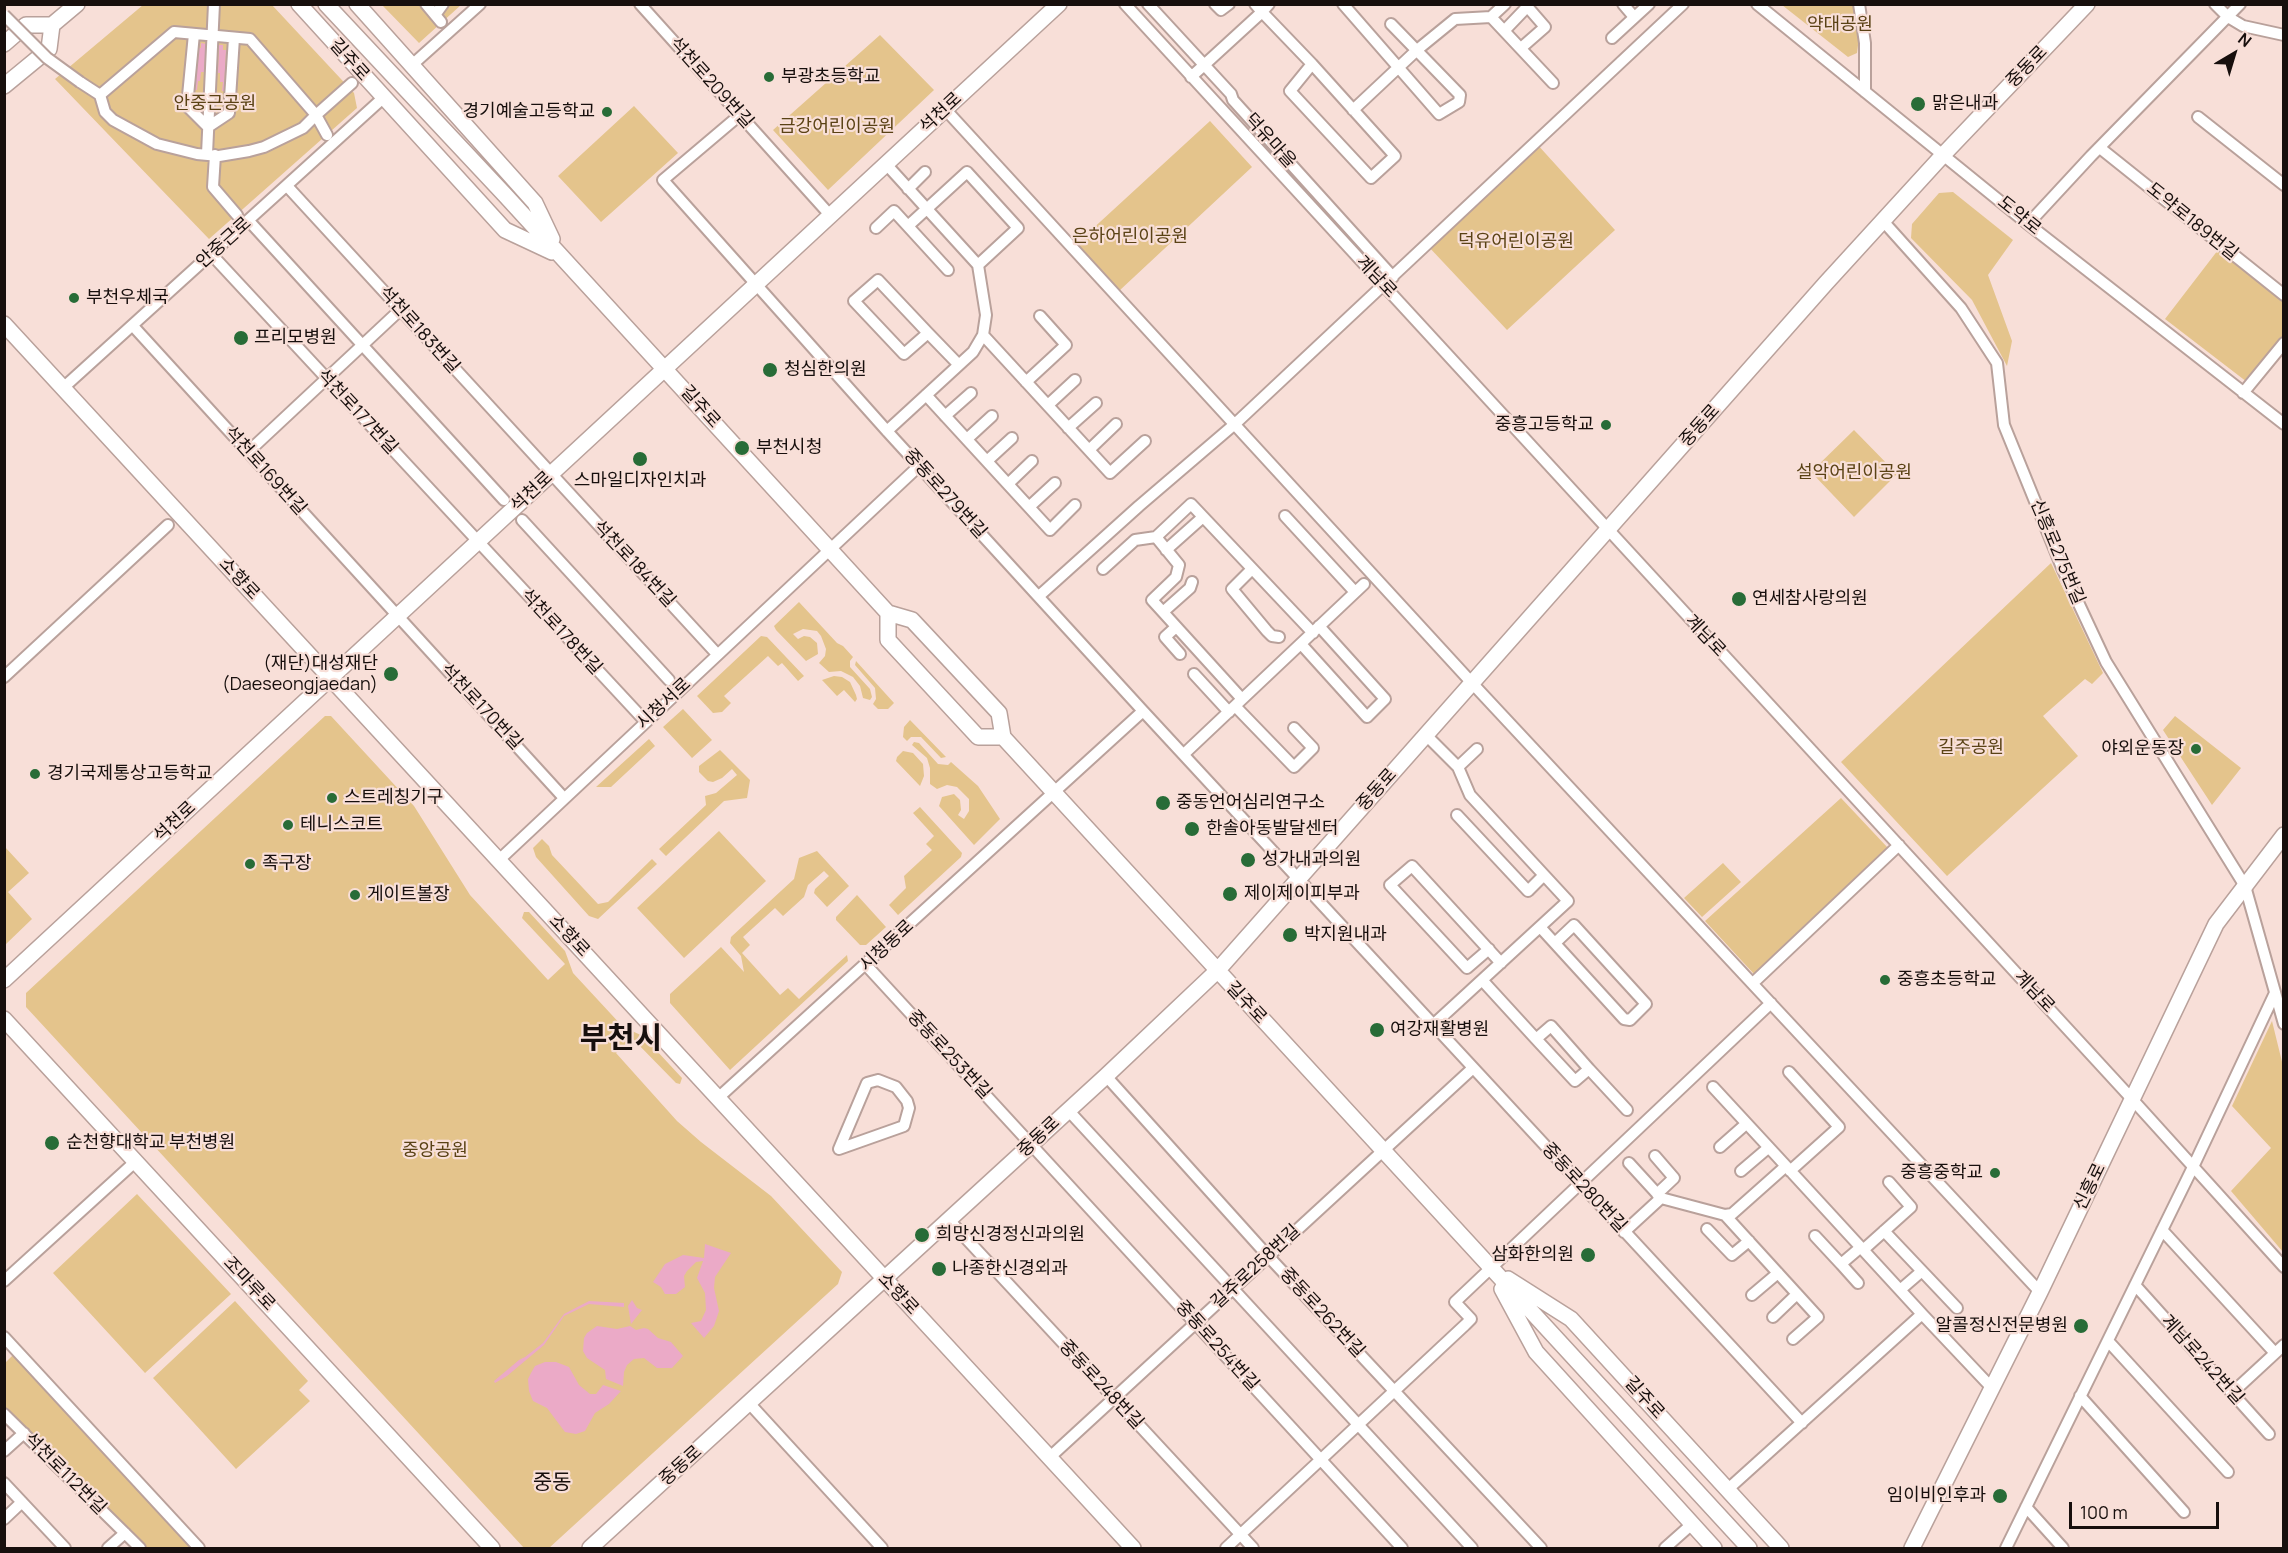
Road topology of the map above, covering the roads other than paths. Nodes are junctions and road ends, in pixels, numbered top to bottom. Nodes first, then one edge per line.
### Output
1 (76, 4) edge
2 (214, 4) edge
3 (299, 4) edge
4 (326, 4) edge
5 (357, 4) edge
6 (426, 4) edge
7 (443, 4) edge
8 (480, 4) edge
9 (640, 4) edge
10 (1059, 4) edge
11 (1125, 4) edge
12 (1148, 4) edge
13 (1215, 4) edge
14 (1229, 4) edge
15 (1343, 4) edge
16 (1505, 4) edge
17 (1623, 4) edge
18 (1649, 4) edge
19 (1683, 4) edge
20 (1757, 4) edge
21 (1859, 4) edge
22 (2087, 4) edge
23 (2215, 4) edge
24 (2240, 4) edge
25 (1526, 6) edge
26 (1262, 7) edge
27 (4, 15) edge
28 (1491, 17) junction
29 (1634, 17) junction
30 (2228, 17) junction
31 (1391, 24) dead end
32 (52, 25) junction
33 (1504, 31) junction
34 (194, 34) junction
35 (2283, 35) edge
36 (212, 36) junction
37 (234, 38) junction
38 (1612, 38) dead end
39 (4, 44) edge
40 (1521, 48) junction
41 (1417, 50) junction
42 (412, 64) junction
43 (1311, 64) junction
44 (1204, 65) junction
45 (1400, 68) junction
46 (1191, 77) junction
47 (1553, 83) dead end
48 (352, 84) dead end
49 (4, 86) edge
50 (1864, 92) junction
51 (99, 95) junction
52 (383, 98) junction
53 (945, 109) junction
54 (1353, 110) junction
55 (741, 114) junction
56 (316, 116) junction
57 (2198, 117) dead end
58 (208, 127) junction
59 (327, 135) dead end
60 (2100, 148) junction
61 (211, 155) junction
62 (1943, 155) junction
63 (886, 164) junction
64 (925, 172) dead end
65 (2282, 180) edge
66 (287, 186) junction
67 (908, 189) junction
68 (927, 209) junction
69 (237, 215) dead end
70 (830, 215) junction
71 (249, 221) junction
72 (1883, 221) junction
73 (2028, 224) junction
74 (908, 226) junction
75 (876, 228) dead end
76 (212, 255) junction
77 (560, 255) junction
78 (978, 265) junction
79 (948, 270) dead end
80 (1394, 277) junction
81 (755, 284) junction
82 (1384, 286) junction
83 (2283, 295) edge
84 (400, 310) junction
85 (1040, 316) dead end
86 (4, 324) edge
87 (133, 326) junction
88 (928, 333) junction
89 (984, 335) junction
90 (2283, 343) edge
91 (363, 345) junction
92 (959, 365) junction
93 (664, 368) junction
94 (327, 379) junction
95 (1075, 380) dead end
96 (1026, 382) junction
97 (63, 388) junction
98 (971, 393) dead end
99 (2243, 393) junction
100 (926, 395) junction
101 (1096, 403) dead end
102 (1047, 405) junction
103 (945, 416) junction
104 (992, 416) dead end
105 (1236, 423) junction
106 (1116, 424) dead end
107 (2283, 424) edge
108 (1068, 428) junction
109 (887, 431) junction
110 (1012, 438) dead end
111 (967, 439) junction
112 (1145, 441) dead end
113 (1089, 450) junction
114 (248, 452) junction
115 (987, 461) junction
116 (1032, 461) dead end
117 (919, 466) junction
118 (551, 474) junction
119 (1054, 483) dead end
120 (1008, 484) junction
121 (504, 500) dead end
122 (1075, 505) dead end
123 (1029, 507) junction
124 (1285, 516) dead end
125 (1203, 517) junction
126 (522, 520) dead end
127 (168, 525) dead end
128 (1607, 530) junction
129 (1155, 537) junction
130 (477, 542) junction
131 (829, 549) junction
132 (1166, 550) junction
133 (1103, 569) dead end
134 (1252, 569) junction
135 (1192, 582) dead end
136 (1364, 584) dead end
137 (1355, 592) junction
138 (1039, 596) junction
139 (693, 611) dead end
140 (1163, 612) junction
141 (888, 613) junction
142 (397, 616) junction
143 (684, 619) junction
144 (1176, 627) junction
145 (1316, 629) junction
146 (1279, 637) dead end
147 (1301, 644) junction
148 (717, 654) junction
149 (1180, 654) dead end
150 (1194, 674) dead end
151 (4, 677) edge
152 (331, 678) junction
153 (669, 680) dead end
154 (1472, 683) junction
155 (1235, 706) junction
156 (1143, 711) junction
157 (645, 721) junction
158 (1294, 728) dead end
159 (1426, 735) junction
160 (1003, 737) junction
161 (1477, 749) dead end
162 (1184, 754) junction
163 (1458, 767) junction
164 (1054, 792) junction
165 (564, 798) junction
166 (1457, 815) dead end
167 (2283, 835) edge
168 (1899, 845) junction
169 (499, 860) junction
170 (1544, 875) junction
171 (1298, 879) junction
172 (2245, 886) junction
173 (1540, 927) junction
174 (1555, 944) junction
175 (1489, 949) junction
176 (1501, 963) junction
177 (866, 965) junction
178 (1217, 971) junction
179 (4, 980) edge
180 (1482, 980) junction
181 (1753, 983) junction
182 (2275, 993) junction
183 (1771, 1003) junction
184 (4, 1019) edge
185 (2283, 1024) edge
186 (1433, 1025) junction
187 (1536, 1039) junction
188 (1473, 1068) junction
189 (1589, 1069) junction
190 (1789, 1072) dead end
191 (1106, 1076) junction
192 (867, 1083) joint
193 (1713, 1087) dead end
194 (718, 1098) junction
195 (2132, 1099) junction
196 (1068, 1110) junction
197 (1627, 1110) dead end
198 (1746, 1124) junction
199 (1032, 1144) junction
200 (1720, 1148) dead end
201 (1768, 1148) junction
202 (1382, 1150) junction
203 (1655, 1156) dead end
204 (136, 1161) junction
205 (1629, 1163) dead end
206 (2193, 1167) junction
207 (1788, 1169) junction
208 (1741, 1172) dead end
209 (1889, 1182) dead end
210 (1580, 1184) junction
211 (1659, 1196) junction
212 (1725, 1215) junction
213 (949, 1220) junction
214 (1707, 1228) dead end
215 (2162, 1230) junction
216 (1884, 1231) junction
217 (1624, 1232) junction
218 (1815, 1236) dead end
219 (1749, 1241) junction
220 (1862, 1249) junction
221 (1268, 1256) junction
222 (1841, 1264) junction
223 (1490, 1268) junction
224 (2283, 1268) edge
225 (1922, 1270) junction
226 (1778, 1273) junction
227 (885, 1279) junction
228 (4, 1281) edge
229 (1857, 1283) dead end
230 (2135, 1285) junction
231 (1232, 1289) junction
232 (1900, 1290) junction
233 (2040, 1292) junction
234 (1797, 1294) junction
235 (1752, 1295) dead end
236 (1957, 1308) dead end
237 (1922, 1314) junction
238 (1773, 1317) dead end
239 (1196, 1323) junction
240 (4, 1337) edge
241 (1793, 1339) dead end
242 (2108, 1341) junction
243 (2283, 1345) edge
244 (2275, 1353) junction
245 (1991, 1387) junction
246 (1396, 1392) junction
247 (2232, 1393) junction
248 (2080, 1396) junction
249 (1114, 1399) junction
250 (749, 1403) junction
251 (4, 1414) edge
252 (1802, 1424) junction
253 (1359, 1426) junction
254 (24, 1433) junction
255 (2269, 1434) dead end
256 (4, 1451) edge
257 (1050, 1458) junction
258 (1322, 1461) junction
259 (2228, 1472) dead end
260 (4, 1483) edge
261 (1727, 1490) junction
262 (22, 1502) junction
263 (2026, 1507) junction
264 (2184, 1512) dead end
265 (4, 1519) edge
266 (1692, 1524) junction
267 (125, 1533) junction
268 (1241, 1535) junction
269 (65, 1548) edge
270 (108, 1548) edge
271 (140, 1548) edge
272 (199, 1548) edge
273 (492, 1548) edge
274 (591, 1548) edge
275 (882, 1548) edge
276 (1133, 1548) edge
277 (1226, 1548) edge
278 (1253, 1548) edge
279 (1402, 1548) edge
280 (1472, 1548) edge
281 (1540, 1548) edge
282 (1665, 1548) edge
283 (1714, 1548) edge
284 (1749, 1548) edge
285 (1781, 1548) edge
286 (1912, 1548) edge
287 (2006, 1548) edge
288 (2063, 1548) edge

1 - 32 street
2 - 36 street
3 - 52 street, 길주로
4 - 77 street, 길주로
5 - 42 street, 길주로
6 - 7 street
8 - 42 street
9 - 55 street, 석천로209번길
10 - 53 street, 석천로
11 - 46 street, 계남로
12 - 44 street, 덕유마을
13 - 14 street
15 - 45 street
16 - 28 street
17 - 29 street
18 - 29 street
19 - 80 street
20 - 50 street, 도약로
21 - 50 street
22 - 62 street, 중동로
23 - 30 street
24 - 30 street
25 - 33 street
25 - 40 street
26 - 43 street
26 - 44 street
27 - 51 street, bridge
28 - 33 street
28 - 41 street
29 - 38 street
30 - 35 street
30 - 60 street
31 - 41 street
32 - 39 street
32 - 49 street
33 - 40 street
34 - 36 street
34 - 51 street
34 - 58 street
36 - 37 street
36 - 58 street
37 - 56 street
37 - 58 street
40 - 47 street
41 - 45 street
41 - 45 street
42 - 77 street, 길주로
43 - 54 street
43 - 54 street
44 - 46 street
44 - 80 street, 덕유마을
45 - 54 street
46 - 82 street, 계남로
48 - 56 street
50 - 62 street, 도약로
51 - 61 street
52 - 66 street, 안중근로
52 - 77 street, 길주로
53 - 63 street, 석천로
53 - 105 street
55 - 70 street, 석천로209번길
55 - 81 street, 중동로279번길
56 - 59 street
56 - 61 street
57 - 65 street
58 - 61 street
60 - 73 street
60 - 83 street, 도약로189번길
61 - 69 street
62 - 72 street, 중동로
62 - 73 street, 도약로
63 - 67 street
63 - 70 street, 석천로
64 - 67 street
66 - 71 street, 안중근로
66 - 84 street, 석천로183번길
67 - 68 street
68 - 74 street
68 - 78 street
68 - 78 street
70 - 81 street, 석천로
71 - 76 street, 안중근로
71 - 91 street
72 - 128 street, 중동로
72 - 172 street, 신흥로275번길
73 - 99 street, 도약로
74 - 75 street
74 - 79 street
76 - 87 street, 안중근로
76 - 94 street, 석천로177번길
77 - 93 street, 길주로
78 - 89 street
80 - 82 street
81 - 93 street, 석천로
81 - 109 street, 중동로279번길
82 - 105 street
82 - 128 street, 계남로
84 - 91 street
84 - 118 street, 석천로183번길
85 - 96 street
86 - 97 street, 소향로
87 - 97 street, 안중근로
87 - 114 street, 석천로169번길
88 - 88 street
88 - 92 street
89 - 92 street
89 - 96 street
90 - 99 street
91 - 94 street
91 - 121 street
92 - 100 street
93 - 118 street, 석천로
93 - 131 street, 길주로
94 - 114 street
94 - 130 street, 석천로177번길
95 - 102 street
96 - 102 street
97 - 152 street, 소향로
98 - 103 street
99 - 107 street, 도약로
100 - 103 street
100 - 109 street
101 - 108 street
102 - 108 street
103 - 111 street
104 - 111 street
105 - 138 street
105 - 154 street
106 - 113 street
108 - 113 street
109 - 117 street, 중동로279번길
110 - 115 street
111 - 115 street
112 - 113 street
114 - 142 street, 석천로169번길
115 - 120 street
116 - 120 street
117 - 131 street, 시청서로
117 - 138 street, 중동로279번길
118 - 130 street, 석천로
118 - 143 street, 석천로184번길
119 - 123 street
120 - 123 street
122 - 123 street
124 - 137 street
125 - 129 street
125 - 132 street
125 - 134 street
126 - 153 street
127 - 151 street
128 - 154 street, 중동로
128 - 168 street, 계남로
129 - 132 street
129 - 133 street
130 - 142 street, 석천로
130 - 157 street, 석천로178번길
131 - 141 street, 길주로
131 - 148 street, 시청서로
132 - 140 street
134 - 145 street
134 - 146 street
135 - 140 street
136 - 137 street
137 - 145 street
138 - 156 street, 중동로279번길
139 - 143 street
140 - 144 street
141 - 160 street, 길주로
141 - 160 street
142 - 152 street, 석천로
142 - 165 street, 석천로170번길
143 - 148 street, 석천로184번길
144 - 149 street
144 - 155 street
145 - 147 street
145 - 147 street
147 - 155 street
148 - 157 street, 시청서로
150 - 155 street
152 - 169 street, 소향로
152 - 179 street, 석천로
154 - 159 street, 중동로
154 - 181 street
155 - 158 street
155 - 162 street
156 - 162 street, 중동로279번길
156 - 164 street, 시청동로
157 - 165 street, 시청서로
159 - 163 street
159 - 171 street, 중동로
160 - 164 street, 길주로
161 - 163 street
162 - 171 street, 중동로279번길
163 - 170 street
164 - 177 street, 시청동로
164 - 178 street, 길주로
165 - 169 street, 시청서로
166 - 170 street
167 - 172 street, 신흥로
168 - 181 street
168 - 195 street, 계남로
169 - 194 street, 소향로
170 - 173 street
171 - 178 street, 중동로
171 - 186 street, 중동로280번길
172 - 182 street, 신흥로275번길
172 - 195 street, 신흥로
173 - 174 street
173 - 176 street
174 - 174 street
175 - 175 street
175 - 176 street
176 - 180 street
177 - 194 street, 시청동로
177 - 199 street, 중동로253번길
178 - 191 street, 중동로
178 - 202 street, 길주로
180 - 186 street
180 - 187 street
181 - 183 street
182 - 185 street, 신흥로275번길
182 - 206 street
183 - 210 street
183 - 233 street
184 - 204 street, 조마루로
186 - 188 street, 중동로280번길
187 - 189 street
187 - 189 street
188 - 202 street, 길주로258번길
188 - 210 street, 중동로280번길
189 - 197 street
190 - 207 street
191 - 196 street, 중동로
191 - 221 street, 중동로262번길
192 - 192 street
193 - 198 street
194 - 227 street, 소향로
195 - 206 street, 계남로
195 - 233 street, 신흥로
196 - 199 street, 중동로
196 - 231 street
198 - 200 street
198 - 201 street
199 - 213 street, 중동로
199 - 239 street, 중동로254번길
201 - 207 street
201 - 208 street
202 - 221 street, 길주로258번길
202 - 223 street, 길주로
203 - 211 street
204 - 228 street
204 - 273 street, 조마루로
205 - 211 street
206 - 215 street
206 - 224 street, 계남로
207 - 212 street
207 - 220 street
209 - 216 street
210 - 217 street, 중동로280번길
210 - 223 street
211 - 212 street
211 - 217 street
212 - 219 street
213 - 227 street, 중동로
213 - 249 street, 중동로248번길
214 - 219 street
215 - 230 street
215 - 244 street
216 - 220 street
216 - 225 street
217 - 252 street, 중동로280번길
218 - 222 street
219 - 226 street
220 - 222 street
220 - 232 street
221 - 231 street, 길주로258번길
221 - 246 street, 중동로262번길
222 - 229 street
223 - 246 street
223 - 261 street, 길주로
223 - 266 street, 길주로
223 - 284 street, 길주로
225 - 232 street
225 - 236 street
226 - 234 street
226 - 235 street
227 - 250 street, 중동로
227 - 257 street, 소향로
230 - 242 street
230 - 247 street, 계남로242번길
231 - 239 street, 길주로258번길
231 - 253 street
232 - 237 street
233 - 245 street, 신흥로
234 - 238 street
234 - 241 street
237 - 245 street
237 - 252 street
239 - 249 street, 길주로258번길
239 - 258 street, 중동로254번길
240 - 272 street
242 - 248 street
242 - 259 street
243 - 244 street
244 - 247 street
245 - 286 street, 신흥로
246 - 253 street
246 - 281 street, 중동로262번길
247 - 255 street, 계남로242번길
248 - 263 street
248 - 264 street
249 - 257 street, 길주로258번길
249 - 268 street, 중동로248번길
250 - 274 street, 중동로
250 - 275 street
251 - 254 street, 석천로112번길
252 - 261 street
253 - 258 street
253 - 280 street
254 - 256 street
254 - 267 street, 석천로112번길
257 - 276 street, 소향로
258 - 268 street
258 - 279 street, 중동로254번길
260 - 262 street
261 - 285 street, 길주로
262 - 265 street
262 - 269 street
263 - 287 street
263 - 288 street
266 - 282 street
266 - 283 street, 길주로
267 - 270 street
267 - 271 street, 석천로112번길
268 - 277 street
268 - 278 street, 중동로248번길

